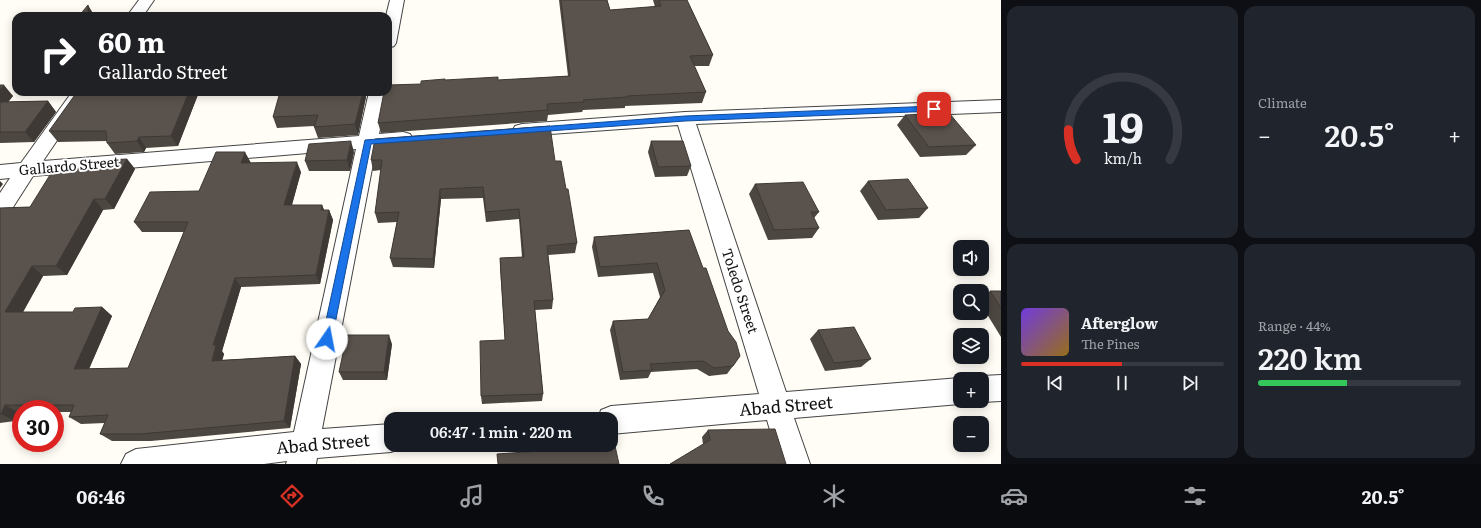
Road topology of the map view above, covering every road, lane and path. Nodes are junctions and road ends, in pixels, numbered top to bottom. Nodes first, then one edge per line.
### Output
1 (148, 0) edge
2 (397, 0) edge
3 (138, 12) edge
4 (392, 24) edge
5 (78, 96) edge
6 (377, 96) edge
7 (999, 108) edge
8 (685, 118) junction
9 (502, 132) edge
10 (423, 138) edge
11 (368, 142) junction
12 (28, 169) junction
13 (0, 172) edge
14 (0, 209) edge
15 (1001, 388) edge
16 (989, 389) edge
17 (953, 392) edge
18 (777, 407) junction
19 (618, 419) edge
20 (384, 439) edge
21 (303, 455) edge
22 (136, 464) edge
23 (795, 464) edge

1 - 3 street
2 - 4 street
5 - 12 street
6 - 11 street
7 - 8 street
8 - 9 street
8 - 18 street, Toledo Street
10 - 11 street, Gallardo Street
11 - 12 street, Gallardo Street
11 - 21 street
12 - 13 street, Gallardo Street
12 - 14 street
15 - 16 street
17 - 18 street, Abad Street
18 - 19 street, Abad Street
18 - 23 street, Toledo Street
20 - 21 street, Abad Street
21 - 22 street, Abad Street

